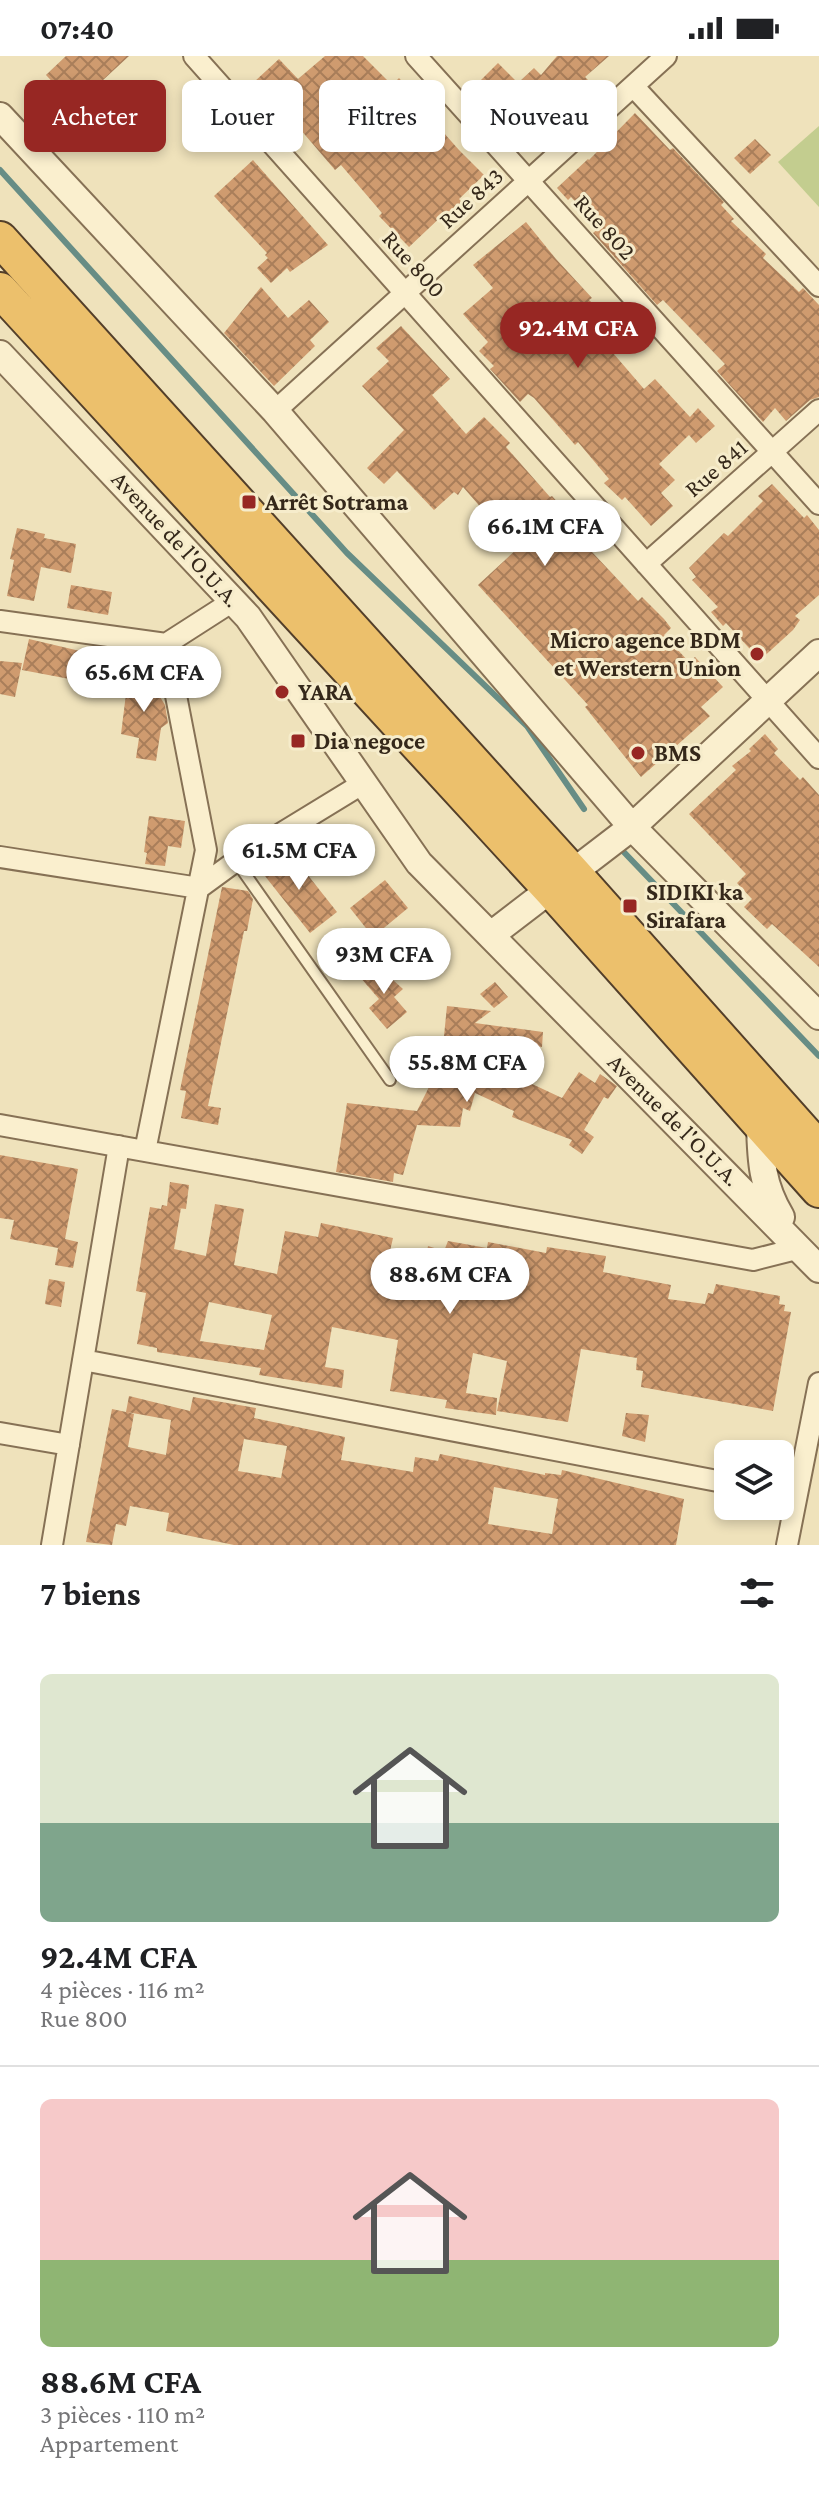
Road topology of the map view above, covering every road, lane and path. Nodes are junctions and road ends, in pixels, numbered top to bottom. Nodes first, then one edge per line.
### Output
1 (194, 56) edge
2 (416, 56) edge
3 (666, 56) edge
4 (633, 86) junction
5 (0, 116) edge
6 (528, 181) junction
7 (0, 239) edge
8 (819, 286) edge
9 (0, 290) edge
10 (405, 293) junction
11 (0, 354) edge
12 (819, 410) edge
13 (275, 411) junction
14 (772, 453) junction
15 (819, 504) edge
16 (646, 564) junction
17 (233, 601) junction
18 (0, 621) edge
19 (166, 644) junction
20 (819, 653) edge
21 (768, 701) junction
22 (819, 758) edge
23 (362, 784) junction
24 (632, 827) junction
25 (0, 857) edge
26 (236, 861) junction
27 (563, 882) junction
28 (199, 888) junction
29 (491, 935) junction
30 (819, 1016) edge
31 (390, 1080) dead end
32 (0, 1125) edge
33 (760, 1125) junction
34 (119, 1146) junction
35 (819, 1149) edge
36 (145, 1151) junction
37 (819, 1190) edge
38 (800, 1248) junction
39 (819, 1269) edge
40 (83, 1360) junction
41 (819, 1383) edge
42 (0, 1433) edge
43 (69, 1445) junction
44 (794, 1473) edge
45 (714, 1480) edge
46 (787, 1520) edge
47 (52, 1545) edge
48 (787, 1545) edge

1 - 10 street, Rue 800
2 - 6 street, Rue 802
3 - 4 street, Rue 843
4 - 6 street, Rue 843
4 - 8 street
5 - 13 street
6 - 10 street, Rue 843
6 - 14 street, Rue 802
7 - 27 highway, Avenue de l'O.U.A.
9 - 27 highway, Avenue de l'O.U.A.
10 - 13 street, Rue 843
10 - 16 street, Rue 800
11 - 17 street, Avenue de l'O.U.A.
12 - 14 street, Rue 841
13 - 24 street
14 - 15 street, Rue 802
14 - 16 street, Rue 841
16 - 21 street, Rue 800
17 - 19 street
17 - 23 street, Avenue de l'O.U.A.
18 - 19 street
19 - 28 street
20 - 21 street
21 - 22 street, Rue 800
21 - 24 street
23 - 26 street
23 - 29 street, Avenue de l'O.U.A.
24 - 27 street
24 - 30 street
25 - 28 street
26 - 28 street
26 - 31 lane
27 - 29 street
27 - 33 highway, Avenue de l'O.U.A.
27 - 35 highway, Avenue de l'O.U.A.
28 - 36 street
29 - 38 street, Avenue de l'O.U.A.
32 - 34 street
33 - 37 highway, Avenue de l'O.U.A.
33 - 38 street
34 - 36 street
34 - 40 street
36 - 38 street
38 - 39 street, Avenue de l'O.U.A.
40 - 43 street
40 - 45 street
41 - 44 street
42 - 43 street
43 - 47 street
46 - 48 street

